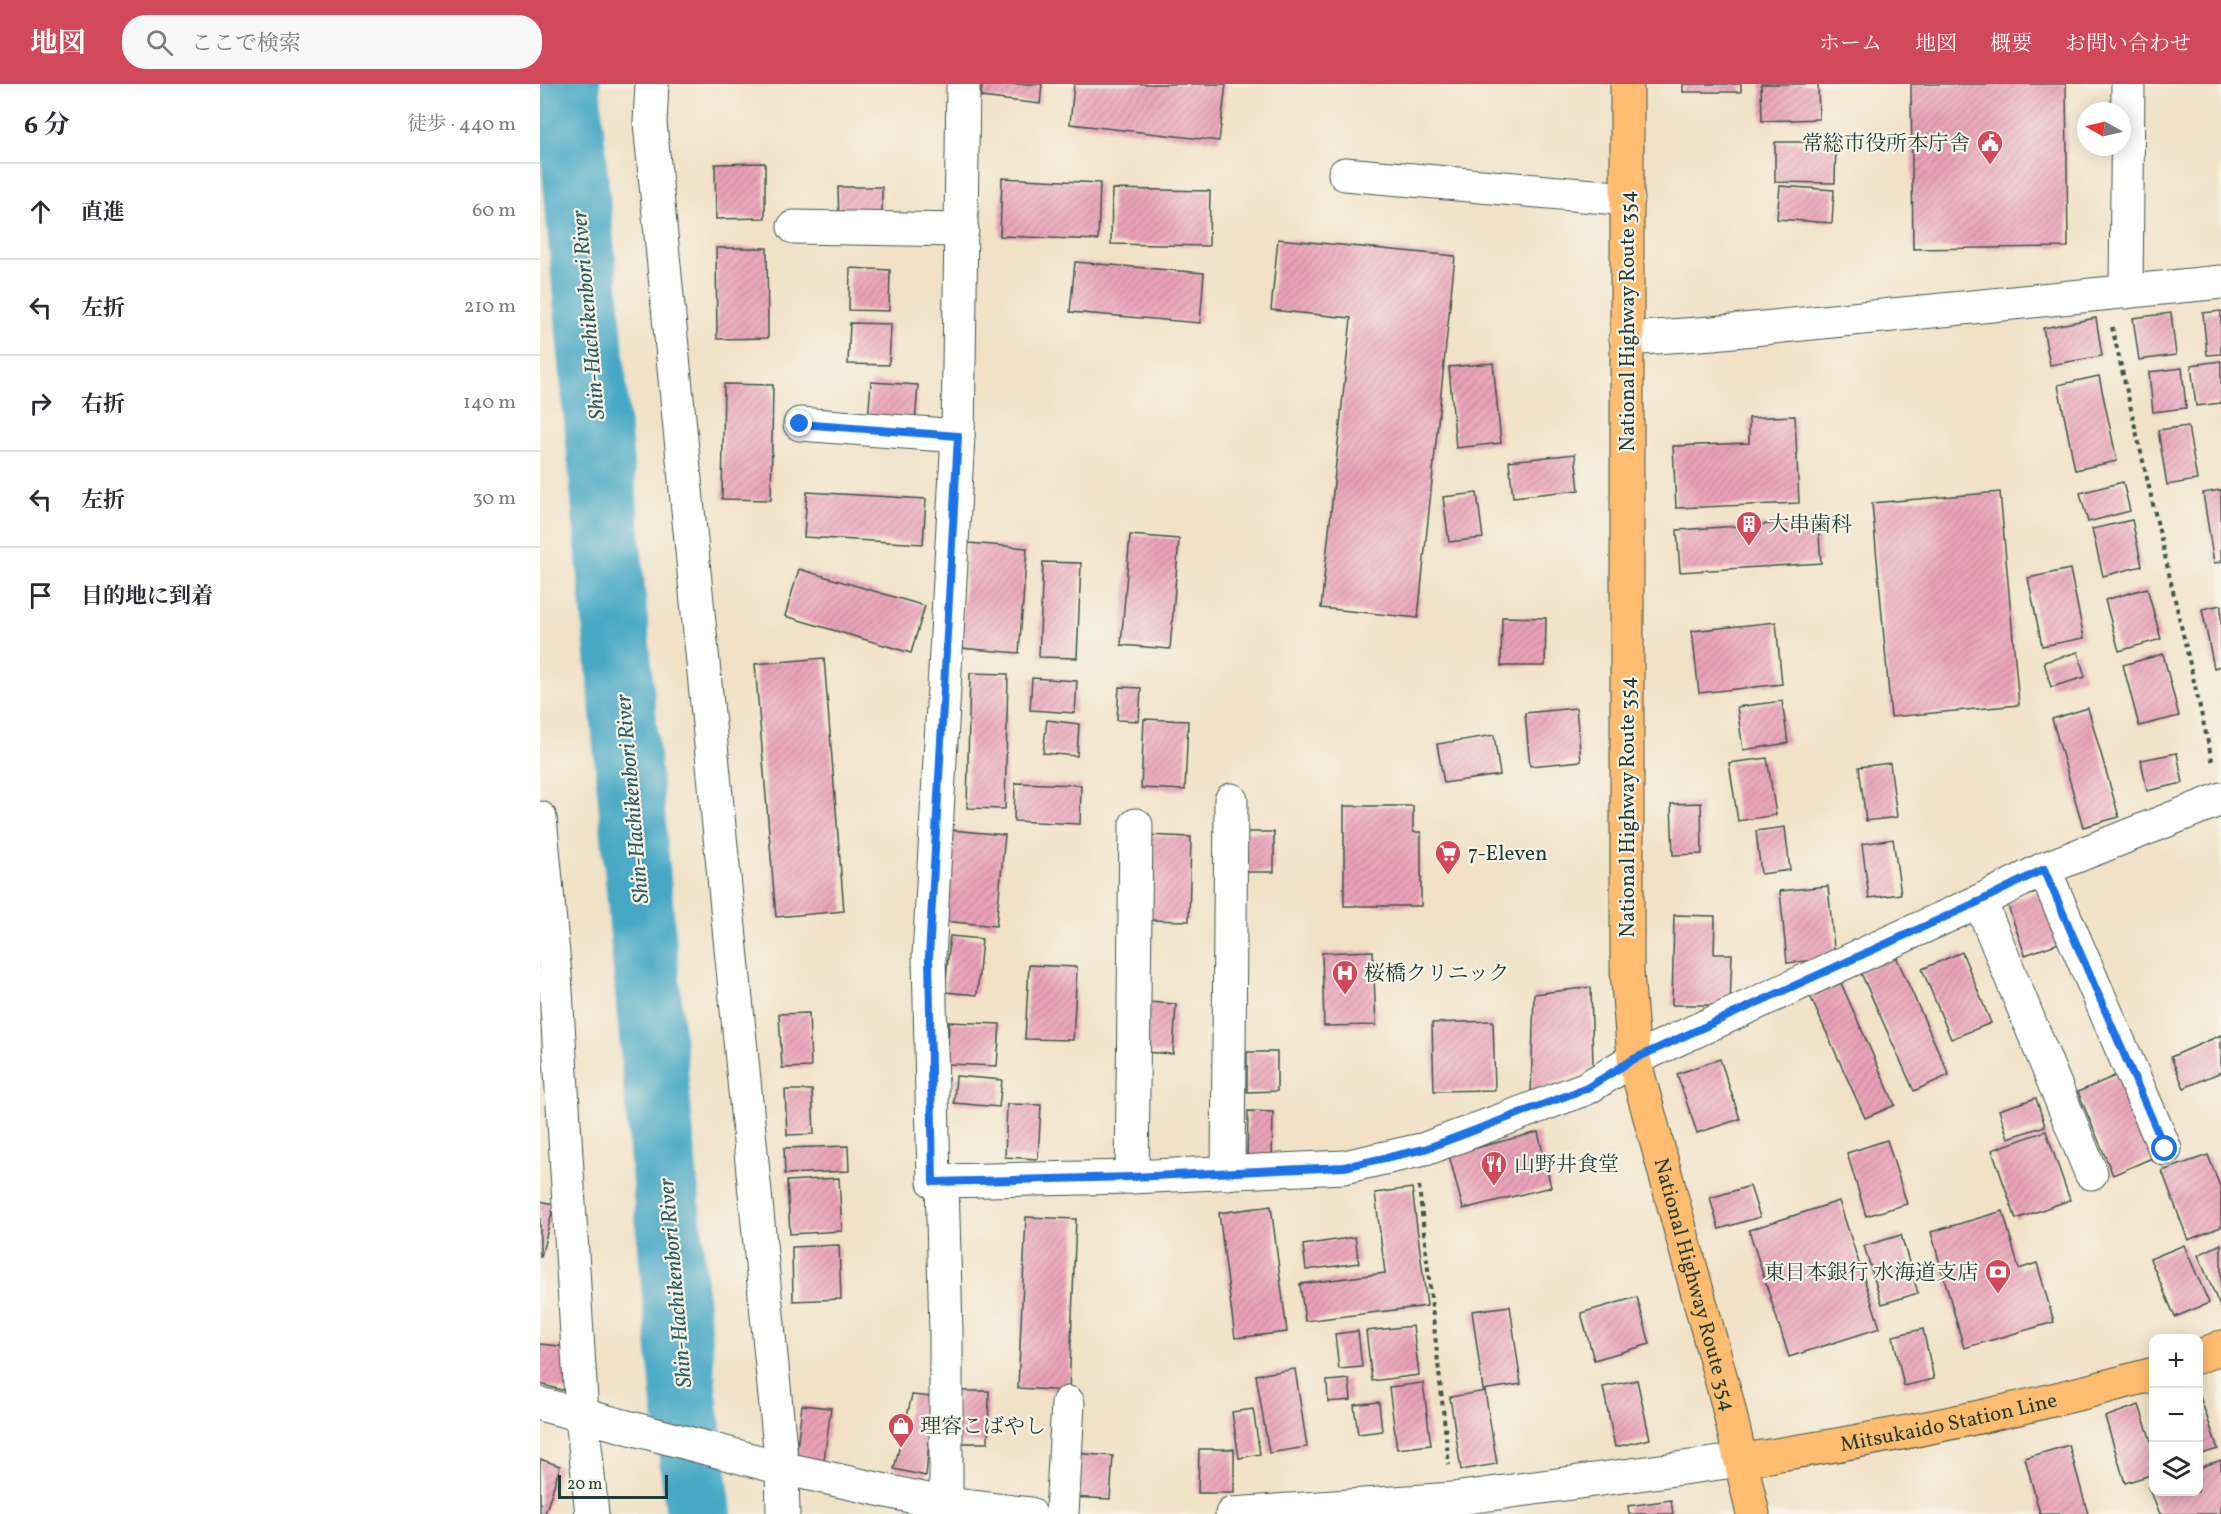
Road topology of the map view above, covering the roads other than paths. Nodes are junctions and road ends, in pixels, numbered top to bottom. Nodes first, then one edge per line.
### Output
1 (652, 84) edge
2 (963, 84) edge
3 (1627, 84) edge
4 (2128, 84) edge
5 (1345, 174) dead end
6 (1628, 199) junction
7 (794, 227) dead end
8 (962, 230) junction
9 (2221, 282) edge
10 (2116, 293) junction
11 (1626, 339) junction
12 (800, 424) dead end
13 (958, 436) junction
14 (2221, 799) edge
15 (1231, 800) dead end
16 (540, 818) edge
17 (1136, 825) dead end
18 (2044, 869) junction
19 (1980, 901) junction
20 (1634, 1059) junction
21 (2165, 1149) dead end
22 (1228, 1173) junction
23 (2091, 1173) dead end
24 (1132, 1177) junction
25 (942, 1181) junction
26 (2221, 1347) edge
27 (2203, 1355) edge
28 (2149, 1375) edge
29 (1068, 1403) dead end
30 (540, 1404) edge
31 (586, 1417) junction
32 (1742, 1460) junction
33 (776, 1466) junction
34 (1516, 1502) edge
35 (935, 1506) edge
36 (592, 1514) edge
37 (783, 1514) edge
38 (1030, 1514) edge
39 (1062, 1514) edge
40 (1232, 1514) edge
41 (1753, 1514) edge

1 - 33 street
2 - 8 street
3 - 6 main road, National Highway Route 354
4 - 10 street
5 - 6 street
6 - 11 main road, National Highway Route 354
7 - 8 street
8 - 13 street
9 - 10 street
10 - 11 street
11 - 20 main road, National Highway Route 354
12 - 13 street
13 - 25 street
14 - 18 street
15 - 22 street
16 - 31 street
17 - 24 street
18 - 19 street
18 - 21 street
19 - 20 street
19 - 23 street
20 - 22 street
20 - 32 main road, National Highway Route 354
22 - 24 street
24 - 25 street
25 - 35 street
26 - 27 main road
28 - 32 main road, Mitsukaido Station Line
29 - 39 street
30 - 31 street
31 - 33 street
31 - 36 street
32 - 34 street
32 - 41 main road, National Highway Route 354
33 - 35 street
33 - 37 street
34 - 40 street
35 - 38 street

